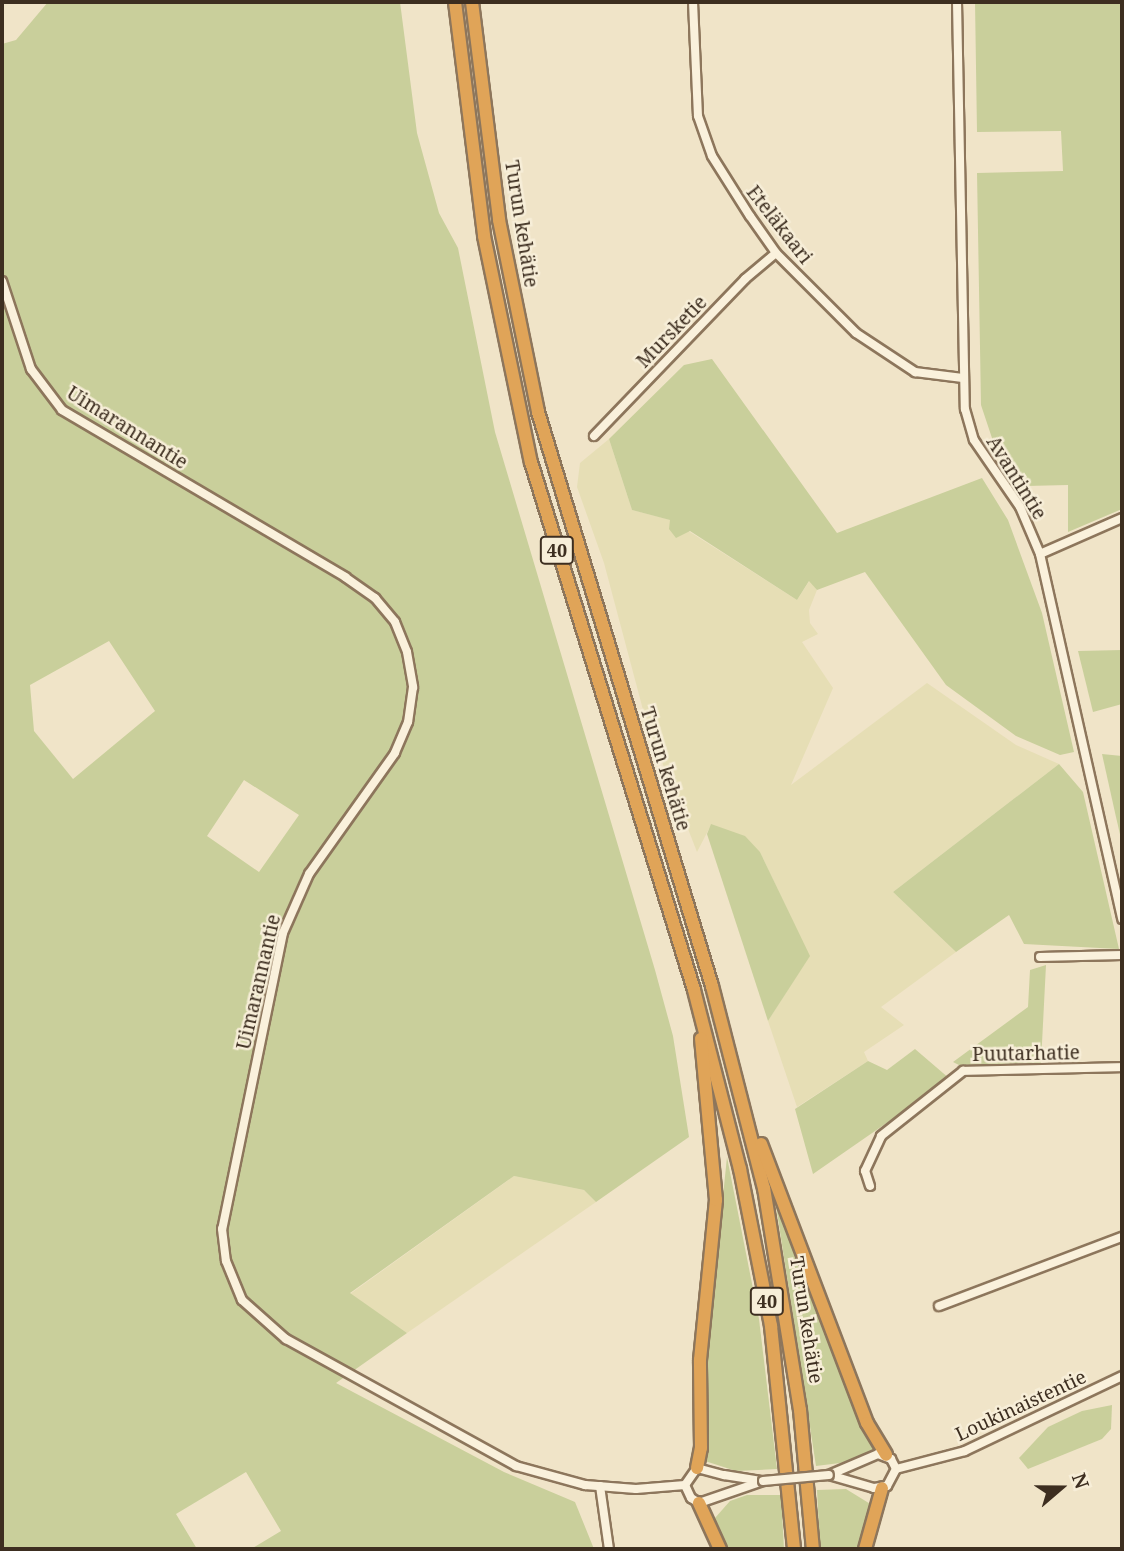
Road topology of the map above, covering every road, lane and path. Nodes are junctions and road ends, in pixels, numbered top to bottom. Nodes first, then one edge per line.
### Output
1 (449, 2) edge
2 (455, 2) edge
3 (472, 2) edge
4 (481, 2) edge
5 (693, 2) edge
6 (957, 2) edge
7 (464, 99) junction
8 (488, 141) junction
9 (776, 253) junction
10 (2, 281) edge
11 (963, 378) junction
12 (594, 436) dead end
13 (1122, 518) edge
14 (1040, 554) junction
15 (1122, 919) edge
16 (1122, 955) edge
17 (1040, 957) dead end
18 (694, 990) junction
19 (1122, 1068) edge
20 (741, 1091) junction
21 (870, 1186) dead end
22 (1122, 1237) edge
23 (939, 1306) dead end
24 (1121, 1378) edge
25 (886, 1455) junction
26 (697, 1468) junction
27 (896, 1469) junction
28 (829, 1475) junction
29 (763, 1481) junction
30 (685, 1485) junction
31 (600, 1486) junction
32 (882, 1488) junction
33 (699, 1503) junction
34 (609, 1549) edge
35 (720, 1549) edge
36 (794, 1549) edge
37 (813, 1549) edge
38 (865, 1549) edge

1 - 7 highway
2 - 7 highway, Turun kehätie / 40
3 - 8 highway, Turun kehätie / 40
4 - 8 highway
5 - 9 street, Eteläkaari
6 - 11 street, Avantintie
7 - 18 highway, Turun kehätie / 40
8 - 20 highway, Turun kehätie / 40
9 - 11 street, Eteläkaari
9 - 12 street, Mursketie
10 - 31 street, Uimarannantie
11 - 14 street, Avantintie
13 - 14 street
14 - 15 street, Avantintie
16 - 17 street
18 - 26 highway
18 - 36 highway, Turun kehätie / 40
19 - 21 street, Puutarhatie
20 - 25 highway
20 - 37 highway, Turun kehätie / 40
22 - 23 street
24 - 27 street, Loukinaistentie
25 - 27 street
25 - 28 street
26 - 29 street
26 - 30 street
27 - 32 street
28 - 29 street, bridge
28 - 32 street
29 - 33 street
30 - 31 street, Uimarannantie
30 - 33 street
31 - 34 street
32 - 38 highway
33 - 35 highway

